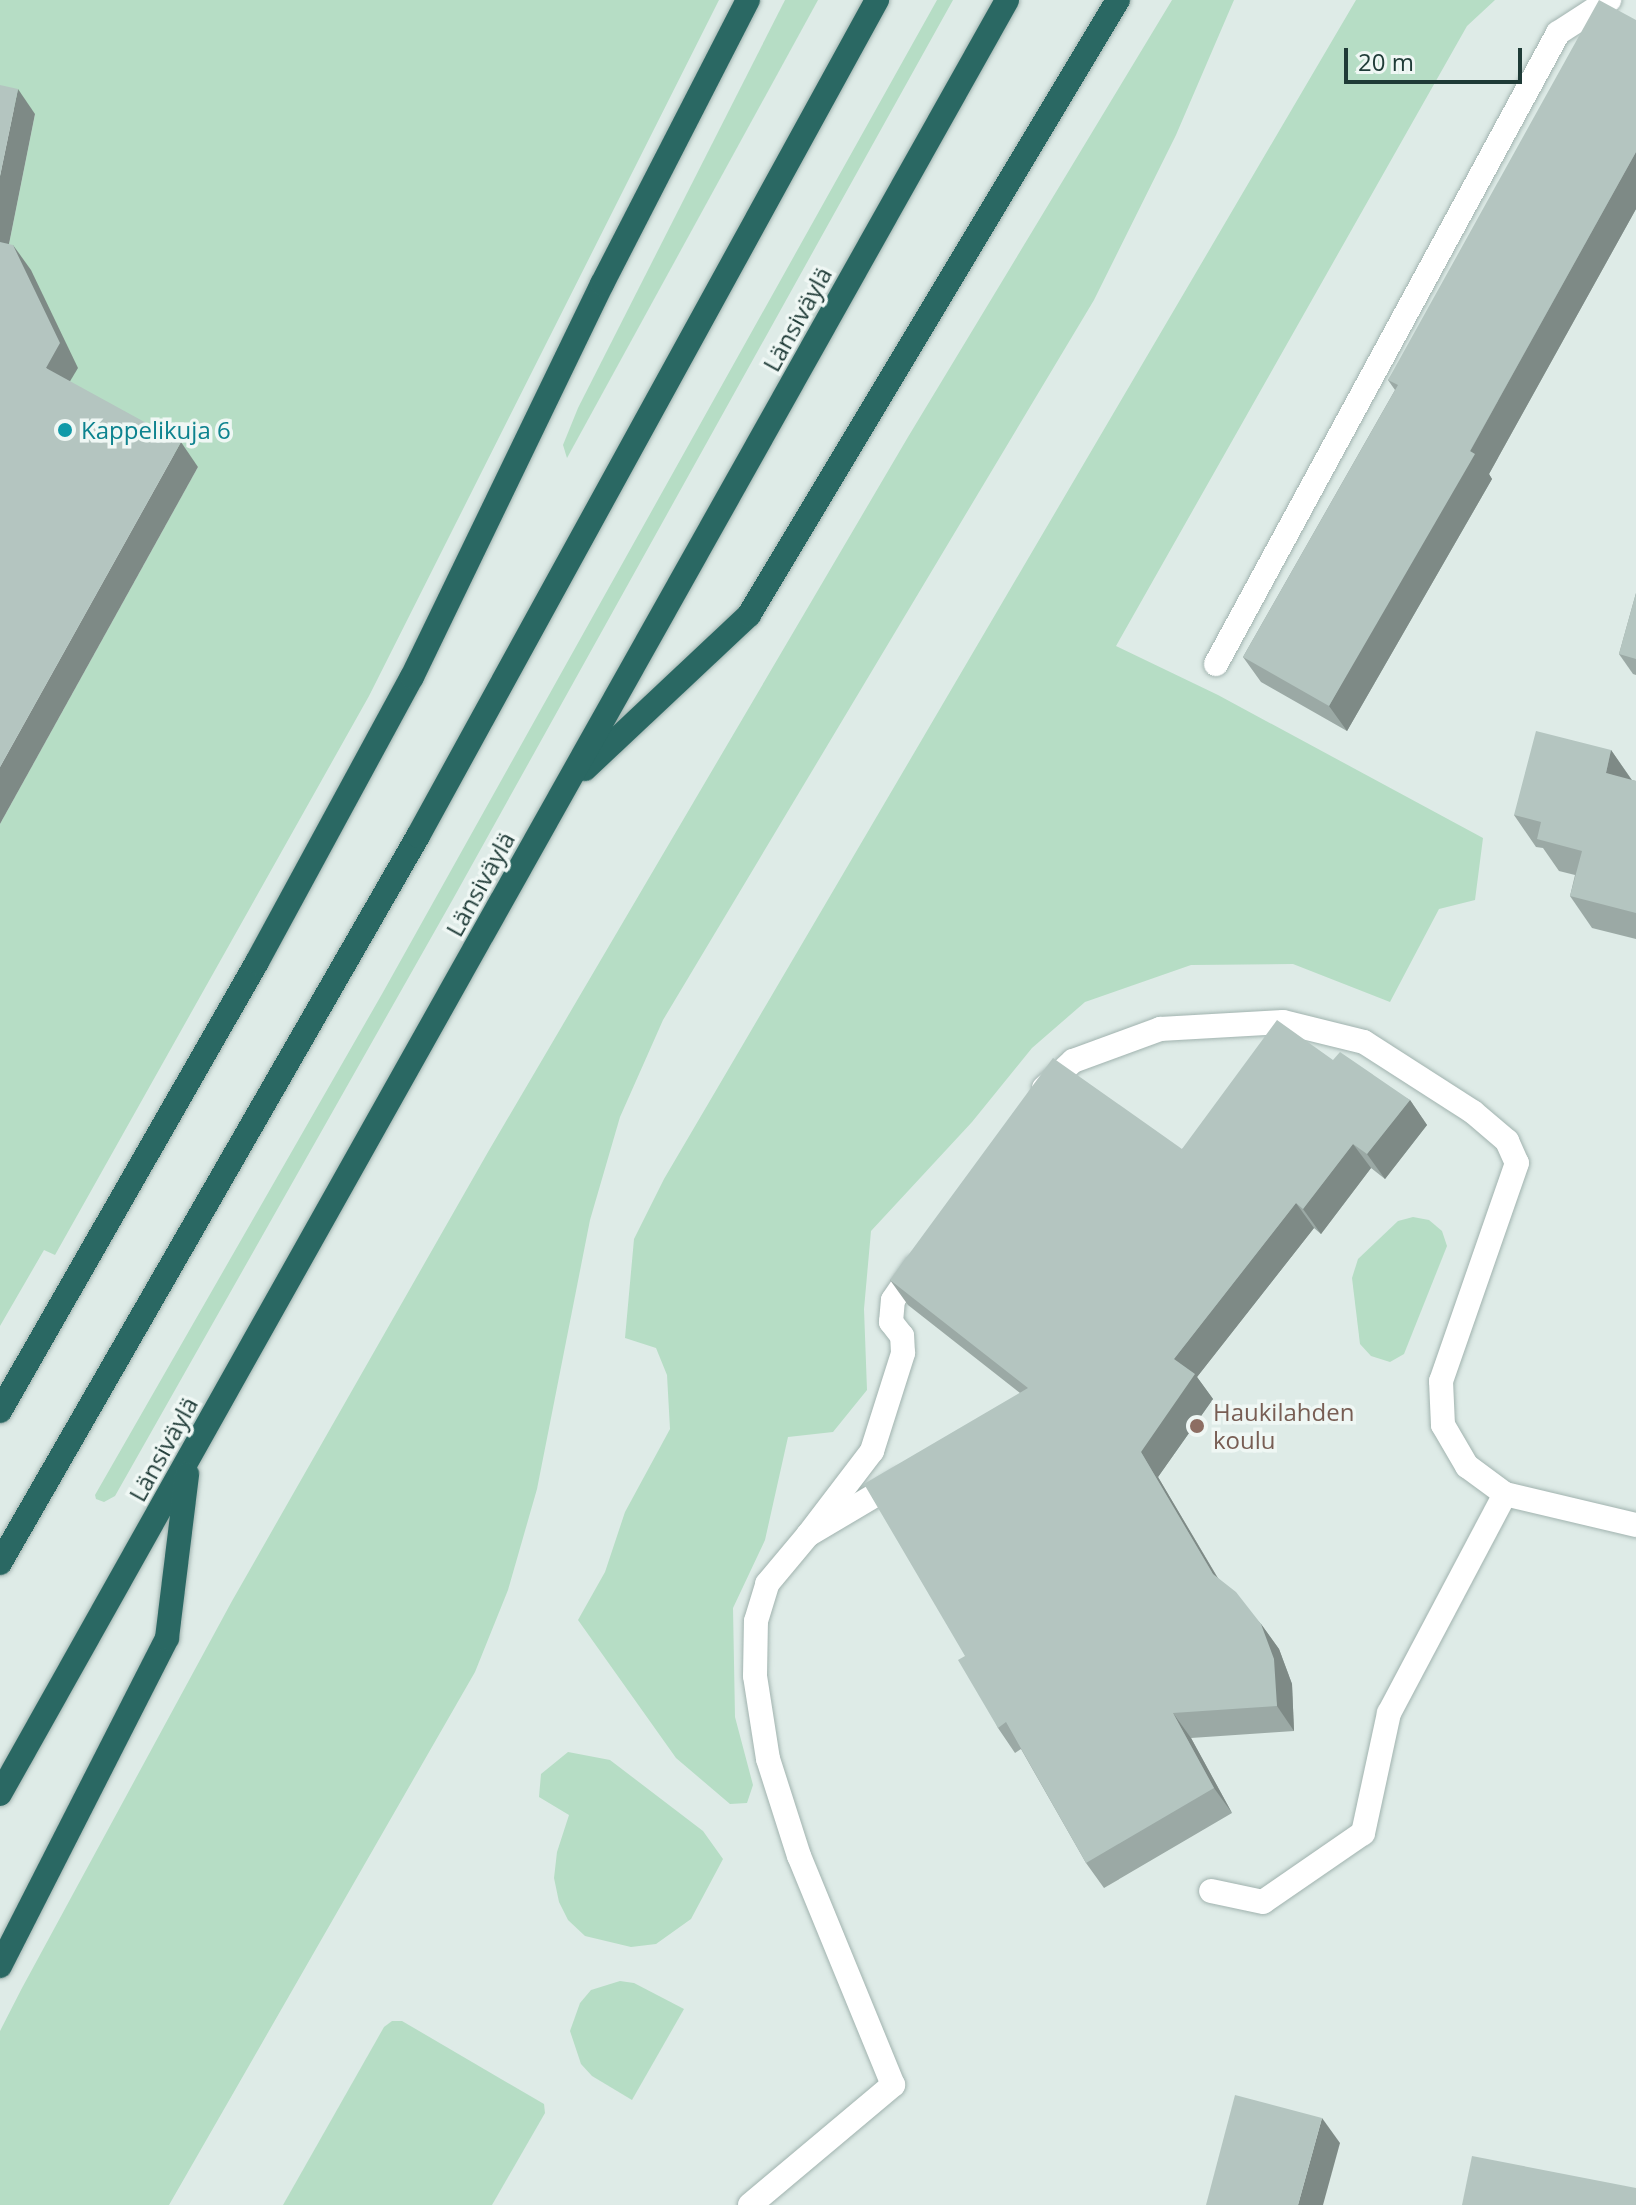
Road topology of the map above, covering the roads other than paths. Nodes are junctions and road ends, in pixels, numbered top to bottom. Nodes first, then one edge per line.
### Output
1 (748, 0) edge
2 (877, 0) edge
3 (1007, 0) edge
4 (1118, 0) edge
5 (1609, 0) edge
6 (1216, 664) dead end
7 (569, 784) junction
8 (1033, 1104) edge
9 (927, 1252) edge
10 (0, 1411) edge
11 (189, 1461) junction
12 (916, 1471) edge
13 (1505, 1494) junction
14 (1636, 1525) edge
15 (808, 1535) junction
16 (0, 1563) edge
17 (4, 1780) edge
18 (1211, 1891) dead end
19 (0, 1966) edge
20 (750, 2205) edge

1 - 10 highway
2 - 16 highway
3 - 7 highway, Länsiväylä
4 - 7 highway
5 - 6 street
7 - 11 highway, Länsiväylä
8 - 13 street
9 - 15 street
11 - 17 highway, Länsiväylä
11 - 19 highway
12 - 15 street
13 - 14 street
13 - 18 street
15 - 20 street

